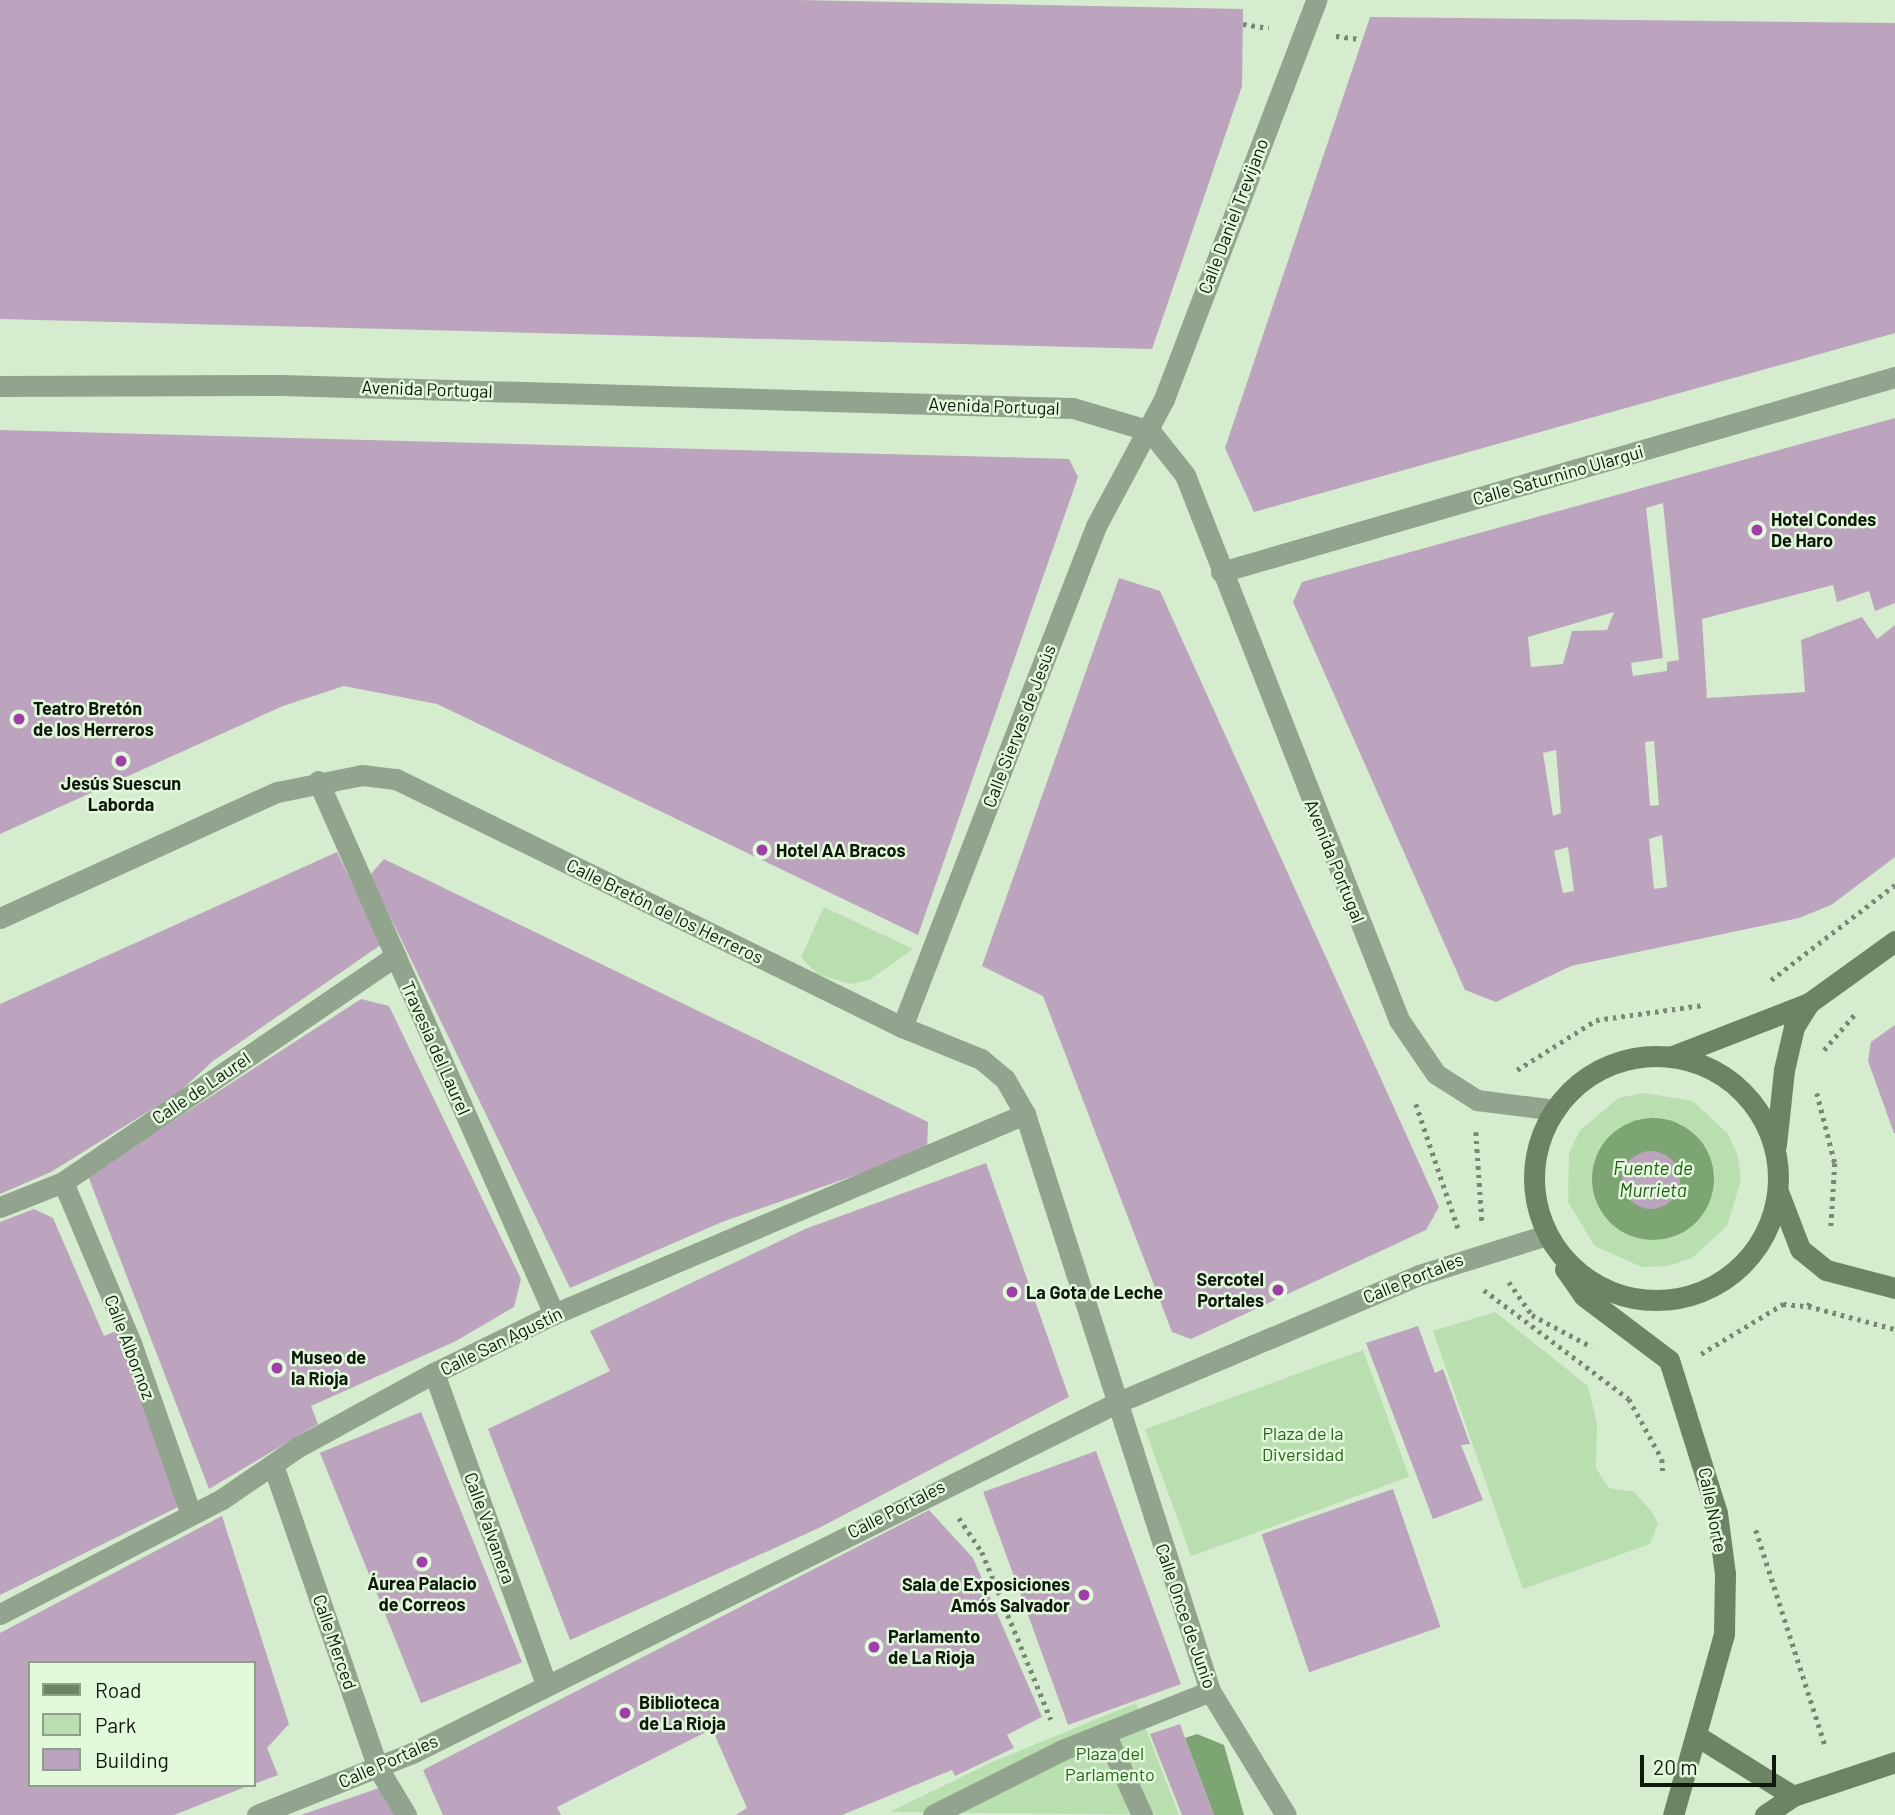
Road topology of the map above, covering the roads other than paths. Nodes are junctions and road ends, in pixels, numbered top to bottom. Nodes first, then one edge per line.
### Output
1 (1316, 0) edge
2 (1895, 377) edge
3 (0, 386) edge
4 (1150, 431) junction
5 (1221, 572) junction
6 (318, 781) junction
7 (0, 918) edge
8 (1895, 941) edge
9 (395, 956) junction
10 (1809, 1003) junction
11 (902, 1027) junction
12 (1670, 1057) junction
13 (1555, 1110) junction
14 (1025, 1114) junction
15 (1775, 1151) junction
16 (63, 1182) junction
17 (1778, 1189) junction
18 (0, 1208) edge
19 (1547, 1234) junction
20 (1560, 1254) junction
21 (1895, 1288) edge
22 (554, 1314) junction
23 (434, 1373) junction
24 (1114, 1404) junction
25 (273, 1465) junction
26 (191, 1514) junction
27 (0, 1614) edge
28 (546, 1684) junction
29 (1210, 1691) junction
30 (1105, 1733) junction
31 (1697, 1736) junction
32 (1895, 1762) edge
33 (378, 1768) junction
34 (1793, 1796) junction
35 (257, 1815) edge
36 (406, 1815) edge
37 (933, 1815) edge
38 (1142, 1815) edge
39 (1286, 1815) edge
40 (1673, 1815) edge
41 (1765, 1815) edge

1 - 4 street, Calle Daniel Trevijano
2 - 5 street, Calle Saturnino Ulargui
3 - 4 street, Avenida Portugal
4 - 5 street, Avenida Portugal
4 - 11 street, Calle Siervas de Jesús
5 - 13 street, Avenida Portugal
6 - 7 street, Calle Bretón de los Herreros
6 - 9 street, Travesía del Laurel
6 - 11 street, Calle Bretón de los Herreros
8 - 10 main road
9 - 16 street, Calle de Laurel
9 - 22 street, Travesía del Laurel
10 - 12 main road
10 - 15 main road
11 - 14 street, Calle Bretón de los Herreros
12 - 13 main road
12 - 15 main road
13 - 19 main road
14 - 22 street, Calle San Agustín
14 - 24 street, Calle Bretón de los Herreros
15 - 17 main road
16 - 18 street, Calle de Laurel
16 - 26 street, Calle Albornoz
17 - 20 main road
17 - 21 main road
19 - 20 main road
19 - 24 street, Calle Portales
20 - 31 main road, Calle Norte
22 - 23 street, Calle San Agustín
23 - 25 street, Calle San Agustín
23 - 28 street, Calle Valvanera
24 - 28 street, Calle Portales
24 - 29 street, Calle Once de Junio
25 - 26 street, Calle San Agustín
25 - 33 street, Calle Merced
26 - 27 street, Calle San Agustín
28 - 33 street, Calle Portales
29 - 30 street
29 - 39 street, Calle Once de Junio
30 - 37 street
30 - 38 street
31 - 34 main road
31 - 40 main road, Calle Norte
32 - 34 main road
33 - 35 street, Calle Portales
33 - 36 street, Calle Merced
34 - 41 main road

